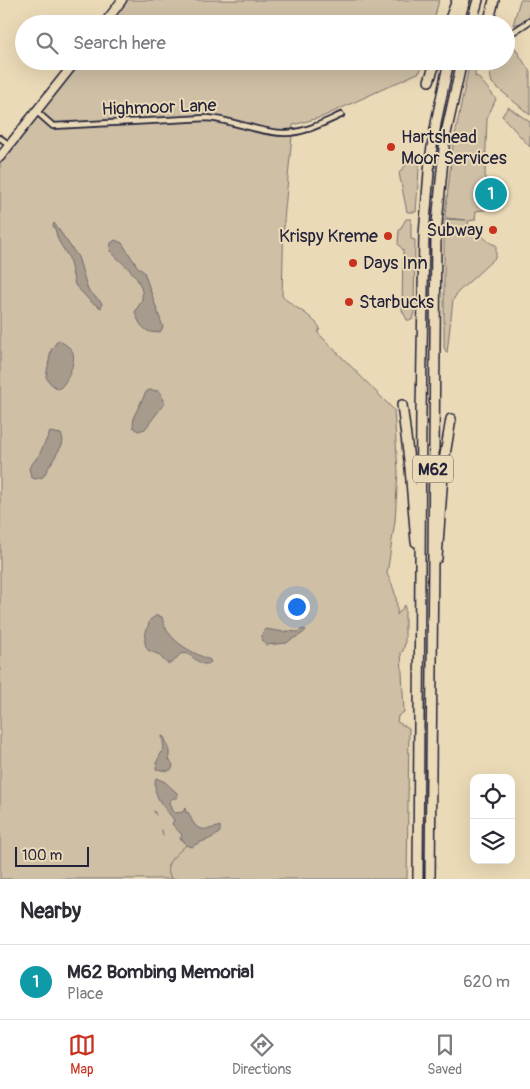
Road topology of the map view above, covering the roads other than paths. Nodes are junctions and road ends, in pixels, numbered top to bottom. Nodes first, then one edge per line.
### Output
1 (122, 0) edge
2 (457, 0) edge
3 (465, 0) edge
4 (478, 0) edge
5 (494, 0) edge
6 (111, 15) edge
7 (451, 15) edge
8 (461, 15) edge
9 (474, 15) edge
10 (490, 15) edge
11 (530, 21) edge
12 (515, 31) edge
13 (69, 70) edge
14 (433, 70) edge
15 (447, 70) edge
16 (460, 70) edge
17 (429, 81) dead end
18 (37, 112) junction
19 (341, 116) dead end
20 (0, 138) edge
21 (10, 145) junction
22 (0, 157) edge
23 (402, 405) dead end
24 (450, 419) dead end
25 (420, 594) junction
26 (432, 600) junction
27 (418, 879) edge
28 (430, 879) edge

1 - 6 main road
2 - 7 highway
3 - 8 highway
4 - 9 highway
5 - 10 highway
11 - 12 street
13 - 18 main road
14 - 17 highway
15 - 25 highway, M62
16 - 26 highway, M62
18 - 19 street, Highmoor Lane
18 - 21 main road
20 - 21 street
21 - 22 main road
23 - 25 highway
24 - 26 highway
25 - 27 highway, M62
26 - 28 highway, M62

